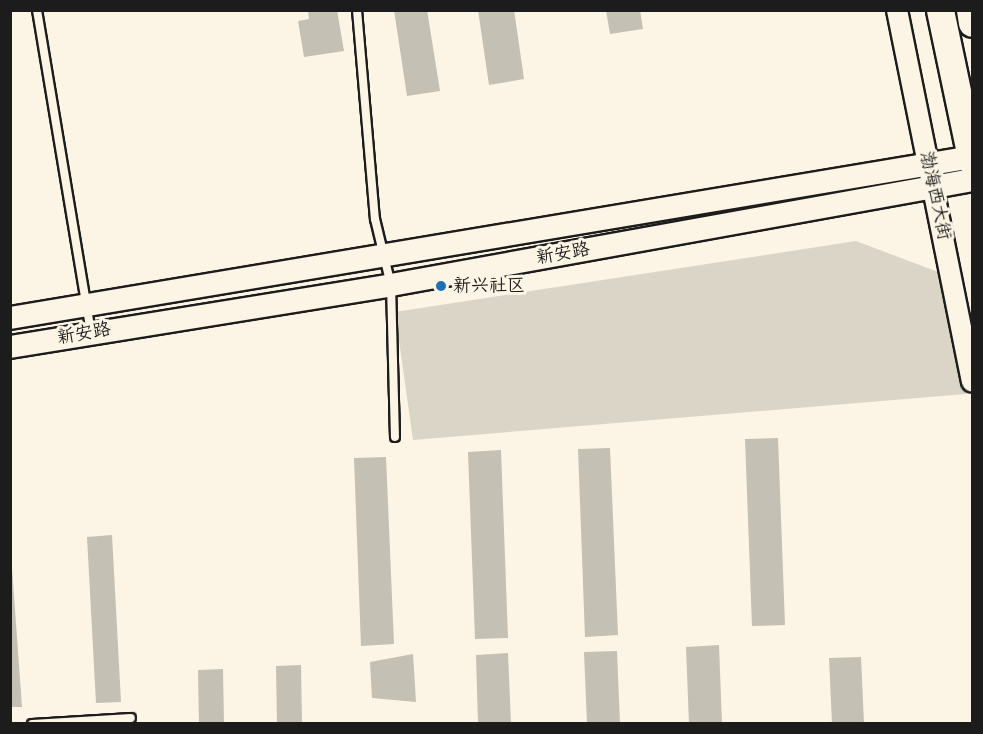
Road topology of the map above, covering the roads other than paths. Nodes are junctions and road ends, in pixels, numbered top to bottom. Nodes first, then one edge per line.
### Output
1 (37, 10) edge
2 (357, 10) edge
3 (897, 10) edge
4 (940, 10) edge
5 (970, 10) edge
6 (972, 23) edge
7 (928, 164) junction
8 (972, 164) edge
9 (933, 188) junction
10 (383, 254) junction
11 (391, 285) junction
12 (85, 304) junction
13 (10, 318) edge
14 (91, 333) junction
15 (10, 347) edge
16 (972, 382) edge
17 (395, 437) dead end
18 (131, 718) dead end
19 (32, 723) edge

1 - 12 lane
2 - 10 lane
3 - 7 street, 渤海西大街
4 - 8 highway
5 - 6 highway
7 - 8 main road, 新安路
7 - 9 street, 渤海西大街
7 - 10 main road, 新安路
8 - 9 main road, 新安路
9 - 11 main road, 新安路
9 - 16 street, 渤海西大街
10 - 11 lane
10 - 12 main road, 新安路
11 - 14 main road, 新安路
11 - 17 lane
12 - 13 main road, 新安路
12 - 14 lane
14 - 15 main road, 新安路
18 - 19 lane

